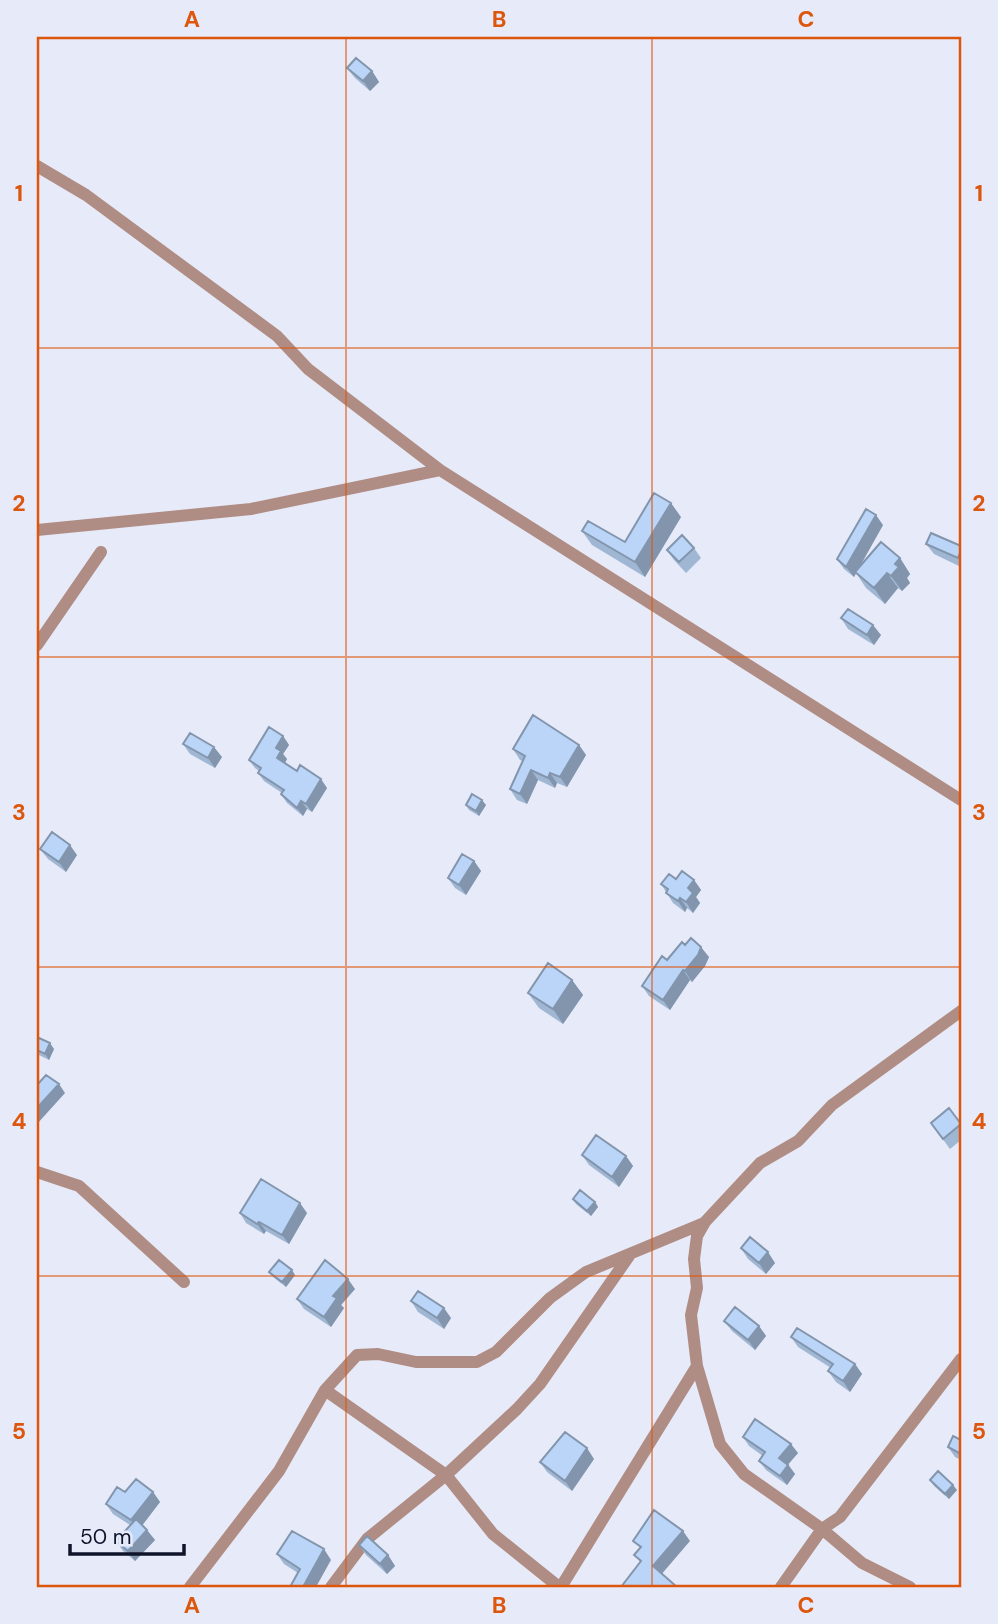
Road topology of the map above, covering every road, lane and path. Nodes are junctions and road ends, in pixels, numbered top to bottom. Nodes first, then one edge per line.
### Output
1 (37, 166) edge
2 (440, 470) junction
3 (37, 530) edge
4 (100, 552) dead end
5 (37, 645) edge
6 (961, 800) edge
7 (961, 1011) edge
8 (37, 1172) edge
9 (705, 1222) junction
10 (629, 1255) junction
11 (184, 1282) dead end
12 (961, 1359) edge
13 (697, 1366) junction
14 (325, 1390) junction
15 (446, 1475) junction
16 (822, 1529) junction
17 (191, 1586) edge
18 (331, 1587) edge
19 (560, 1587) edge
20 (781, 1587) edge
21 (910, 1587) edge

1 - 2 street
2 - 3 street
2 - 6 street
4 - 5 street
7 - 9 street
8 - 11 street
9 - 10 street
9 - 13 street
10 - 14 street
10 - 15 street
12 - 16 street
13 - 16 street
13 - 19 street
14 - 15 street
14 - 17 street
15 - 18 street
15 - 19 street
16 - 20 street
16 - 21 street

